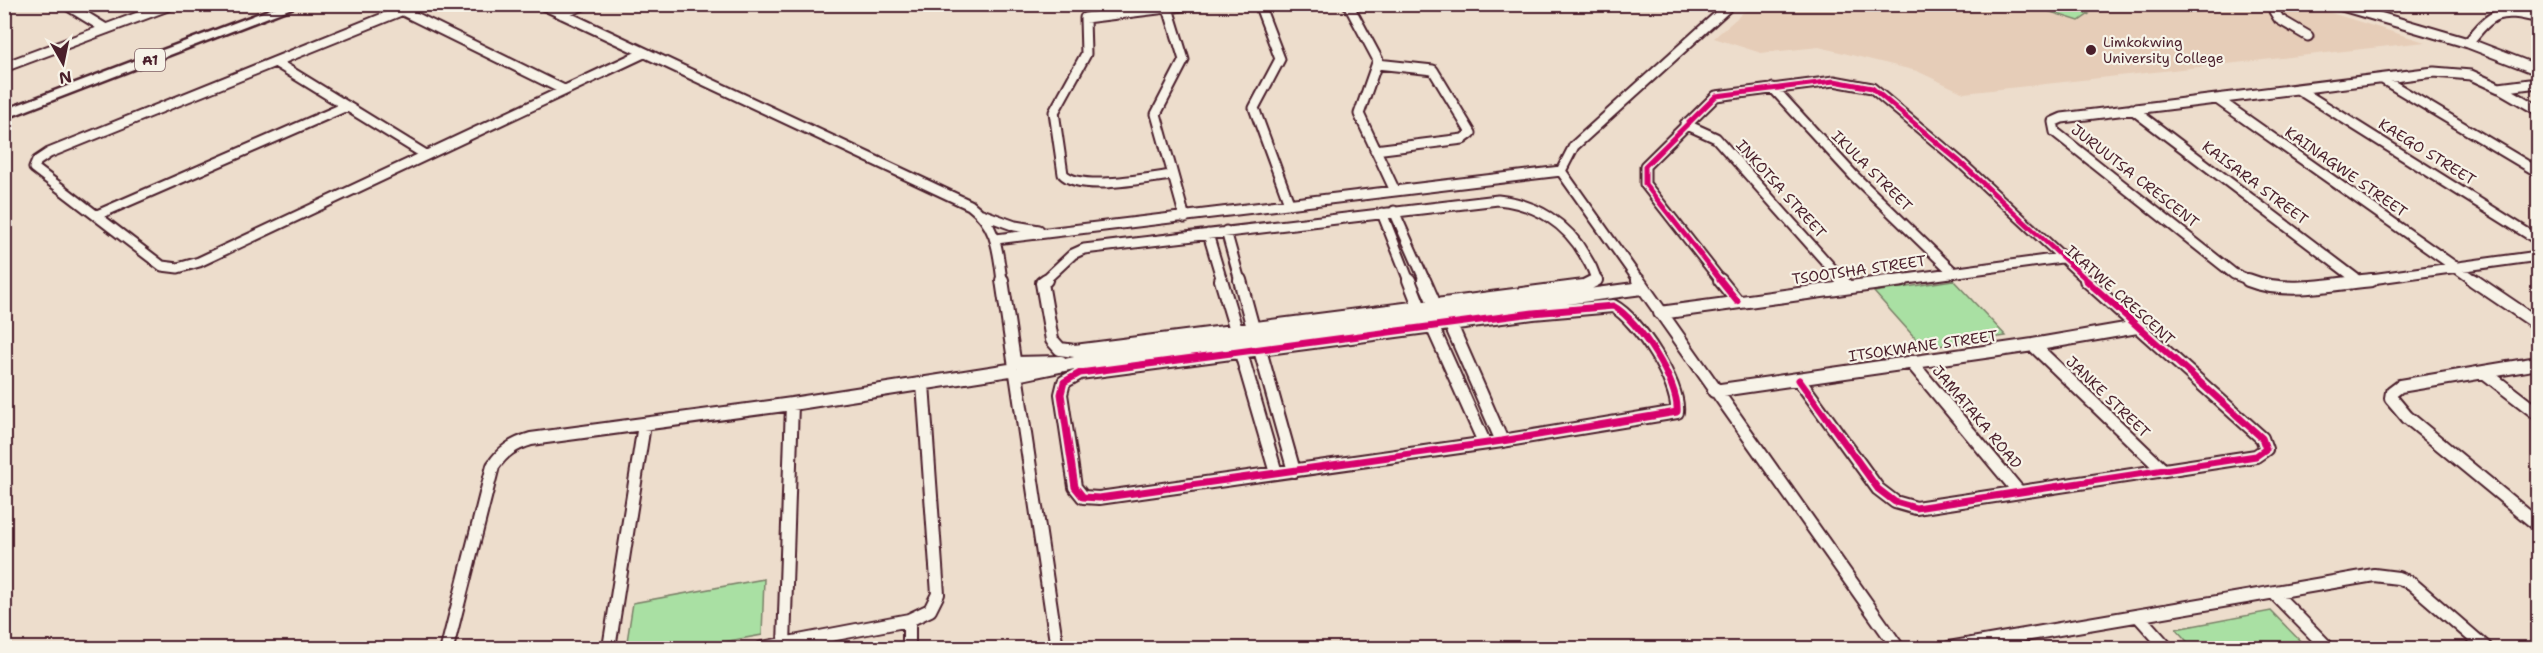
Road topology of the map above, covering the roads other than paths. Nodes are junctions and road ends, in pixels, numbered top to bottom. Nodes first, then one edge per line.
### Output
1 (65, 4) edge
2 (174, 4) edge
3 (277, 4) edge
4 (297, 4) edge
5 (418, 4) edge
6 (541, 4) edge
7 (585, 4) edge
8 (1198, 4) edge
9 (1259, 4) edge
10 (1348, 4) edge
11 (1731, 4) edge
12 (2276, 4) edge
13 (2335, 4) edge
14 (1168, 8) junction
15 (403, 11) junction
16 (562, 14) junction
17 (2538, 18) edge
18 (106, 29) junction
19 (2308, 36) dead end
20 (2468, 43) junction
21 (644, 52) junction
22 (275, 62) junction
23 (1377, 64) junction
24 (4, 67) edge
25 (2538, 70) edge
26 (2384, 80) junction
27 (2538, 83) edge
28 (1773, 88) junction
29 (2499, 88) junction
30 (564, 90) junction
31 (2299, 90) junction
32 (2217, 99) junction
33 (4, 106) edge
34 (347, 106) junction
35 (2132, 109) junction
36 (2538, 110) edge
37 (4, 115) edge
38 (1685, 124) junction
39 (1375, 150) junction
40 (426, 155) junction
41 (1561, 171) junction
42 (2538, 172) edge
43 (1172, 175) junction
44 (1395, 191) junction
45 (1288, 203) junction
46 (1394, 211) junction
47 (1382, 213) junction
48 (982, 214) junction
49 (97, 215) junction
50 (1185, 218) junction
51 (1226, 231) junction
52 (1054, 233) junction
53 (1209, 234) junction
54 (996, 239) junction
55 (2538, 240) edge
56 (2538, 256) edge
57 (2061, 258) junction
58 (2457, 269) junction
59 (1953, 272) junction
60 (2359, 281) junction
61 (1847, 286) junction
62 (1642, 288) junction
63 (1525, 298) junction
64 (1737, 301) junction
65 (1435, 305) junction
66 (1420, 308) junction
67 (1533, 313) junction
68 (1660, 313) junction
69 (1339, 323) junction
70 (2538, 324) edge
71 (1451, 326) junction
72 (2136, 327) junction
73 (1253, 328) junction
74 (1433, 328) junction
75 (1236, 330) junction
76 (1346, 339) junction
77 (2034, 345) junction
78 (1260, 350) junction
79 (1148, 353) junction
80 (1241, 353) junction
81 (1911, 362) junction
82 (2538, 363) edge
83 (1016, 369) junction
84 (2484, 372) junction
85 (1799, 380) junction
86 (923, 384) junction
87 (1714, 391) junction
88 (792, 404) junction
89 (2538, 414) edge
90 (644, 425) junction
91 (1502, 441) junction
92 (1484, 442) junction
93 (2162, 469) junction
94 (1294, 471) junction
95 (1276, 473) junction
96 (2019, 492) junction
97 (2538, 525) edge
98 (2274, 593) junction
99 (2140, 618) junction
100 (909, 620) junction
101 (2012, 643) edge
102 (784, 645) junction
103 (447, 648) edge
104 (609, 648) edge
105 (762, 648) edge
106 (909, 648) edge
107 (1057, 648) edge
108 (1898, 648) edge
109 (1949, 648) edge
110 (2167, 648) edge
111 (2328, 648) edge
112 (2486, 648) edge

1 - 18 street
2 - 18 street
3 - 33 highway, A1
4 - 37 highway, A1
5 - 15 street
6 - 16 street
7 - 16 street
8 - 14 street
9 - 45 street
10 - 23 street
11 - 41 street
12 - 19 street
13 - 20 street
14 - 43 street
14 - 43 street
15 - 22 street
15 - 30 street
16 - 21 street
17 - 20 street
18 - 24 street
20 - 25 street
21 - 30 street
21 - 48 street
22 - 34 street
22 - 49 street
23 - 39 street
23 - 39 street
26 - 29 street, JURUUTSA CRESCENT
26 - 31 street, JURUUTSA CRESCENT
26 - 42 street
27 - 29 street, JURUUTSA CRESCENT
28 - 38 street, IKATWE CRESCENT
28 - 57 street, IKATWE CRESCENT
28 - 59 street, IKULA STREET
29 - 36 street
30 - 40 street
31 - 32 street, JURUUTSA CRESCENT
31 - 55 street, KAEGO STREET
32 - 35 street, JURUUTSA CRESCENT
32 - 58 street, KAINAGWE STREET
34 - 40 street
34 - 49 street
35 - 60 street, KAISARA STREET
35 - 60 street, JURUUTSA CRESCENT
38 - 61 street, INKOTSA STREET
38 - 64 street, IKATWE CRESCENT
39 - 44 street
40 - 49 street
41 - 44 street
41 - 62 street
43 - 50 street
44 - 45 street
45 - 50 street
46 - 47 street
46 - 63 street
46 - 65 street
47 - 51 street
47 - 66 street
48 - 52 street
48 - 54 street
50 - 52 street
51 - 53 street
51 - 73 street
52 - 54 street
53 - 75 street
53 - 79 street
54 - 83 street
56 - 58 street, JURUUTSA CRESCENT
57 - 59 street, TSOOTSHA STREET
57 - 72 street, IKATWE CRESCENT
58 - 60 street, JURUUTSA CRESCENT
58 - 70 street, KAINAGWE STREET
59 - 61 street, TSOOTSHA STREET
61 - 64 street, TSOOTSHA STREET
62 - 63 street
62 - 68 street
63 - 65 street
63 - 67 street
63 - 69 street
64 - 68 street, TSOOTSHA STREET
65 - 66 street
66 - 69 street
67 - 71 street
67 - 91 street
68 - 87 street
69 - 73 street
69 - 76 street
69 - 79 street
71 - 74 street
71 - 91 street
72 - 77 street, ITSOKWANE STREET
72 - 93 street, IKATWE CRESCENT
73 - 75 street
74 - 76 street
74 - 92 street
75 - 79 street
76 - 78 street
77 - 81 street, ITSOKWANE STREET
77 - 93 street, JANKE STREET
78 - 80 street
78 - 94 street
79 - 80 street
79 - 83 street
79 - 95 street
80 - 95 street
81 - 85 street, ITSOKWANE STREET
81 - 96 street, JAMATAKA ROAD
82 - 84 street
83 - 86 street
83 - 107 street
84 - 89 street
84 - 97 street
85 - 87 street, ITSOKWANE STREET
85 - 96 street, IKATWE CRESCENT
86 - 88 street
86 - 100 street
87 - 108 street
88 - 90 street
88 - 102 street
90 - 103 street
90 - 104 street
91 - 92 street
92 - 94 street
93 - 96 street, IKATWE CRESCENT
94 - 95 street
98 - 99 street
98 - 111 street
98 - 112 street
99 - 101 street
99 - 110 street
100 - 102 street
100 - 106 street
101 - 109 street
102 - 105 street

